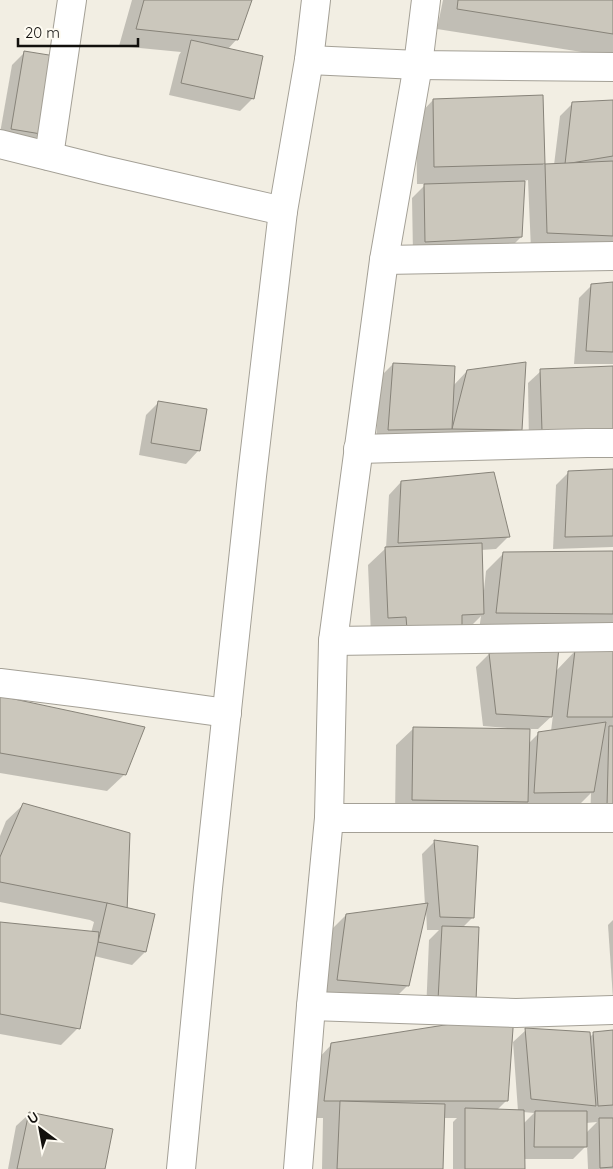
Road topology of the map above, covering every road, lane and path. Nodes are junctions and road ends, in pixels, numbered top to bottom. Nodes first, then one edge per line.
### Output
1 (72, 0) edge
2 (316, 0) edge
3 (426, 0) edge
4 (317, 61) junction
5 (418, 65) junction
6 (613, 67) edge
7 (0, 144) edge
8 (49, 156) junction
9 (283, 211) junction
10 (613, 256) edge
11 (384, 260) junction
12 (613, 443) edge
13 (358, 449) junction
14 (613, 637) edge
15 (333, 641) junction
16 (0, 683) edge
17 (227, 713) junction
18 (329, 818) junction
19 (613, 818) edge
20 (311, 1006) junction
21 (613, 1010) edge
22 (181, 1169) edge
23 (298, 1169) edge

1 - 8 street
2 - 4 street
3 - 5 street
4 - 5 street
4 - 9 street
5 - 6 street
5 - 11 street
7 - 8 street
8 - 9 street
9 - 17 street
10 - 11 street
11 - 13 street
12 - 13 street
13 - 15 street
14 - 15 street
15 - 18 street
16 - 17 street
17 - 22 street
18 - 19 street
18 - 20 street
20 - 21 street
20 - 23 street

